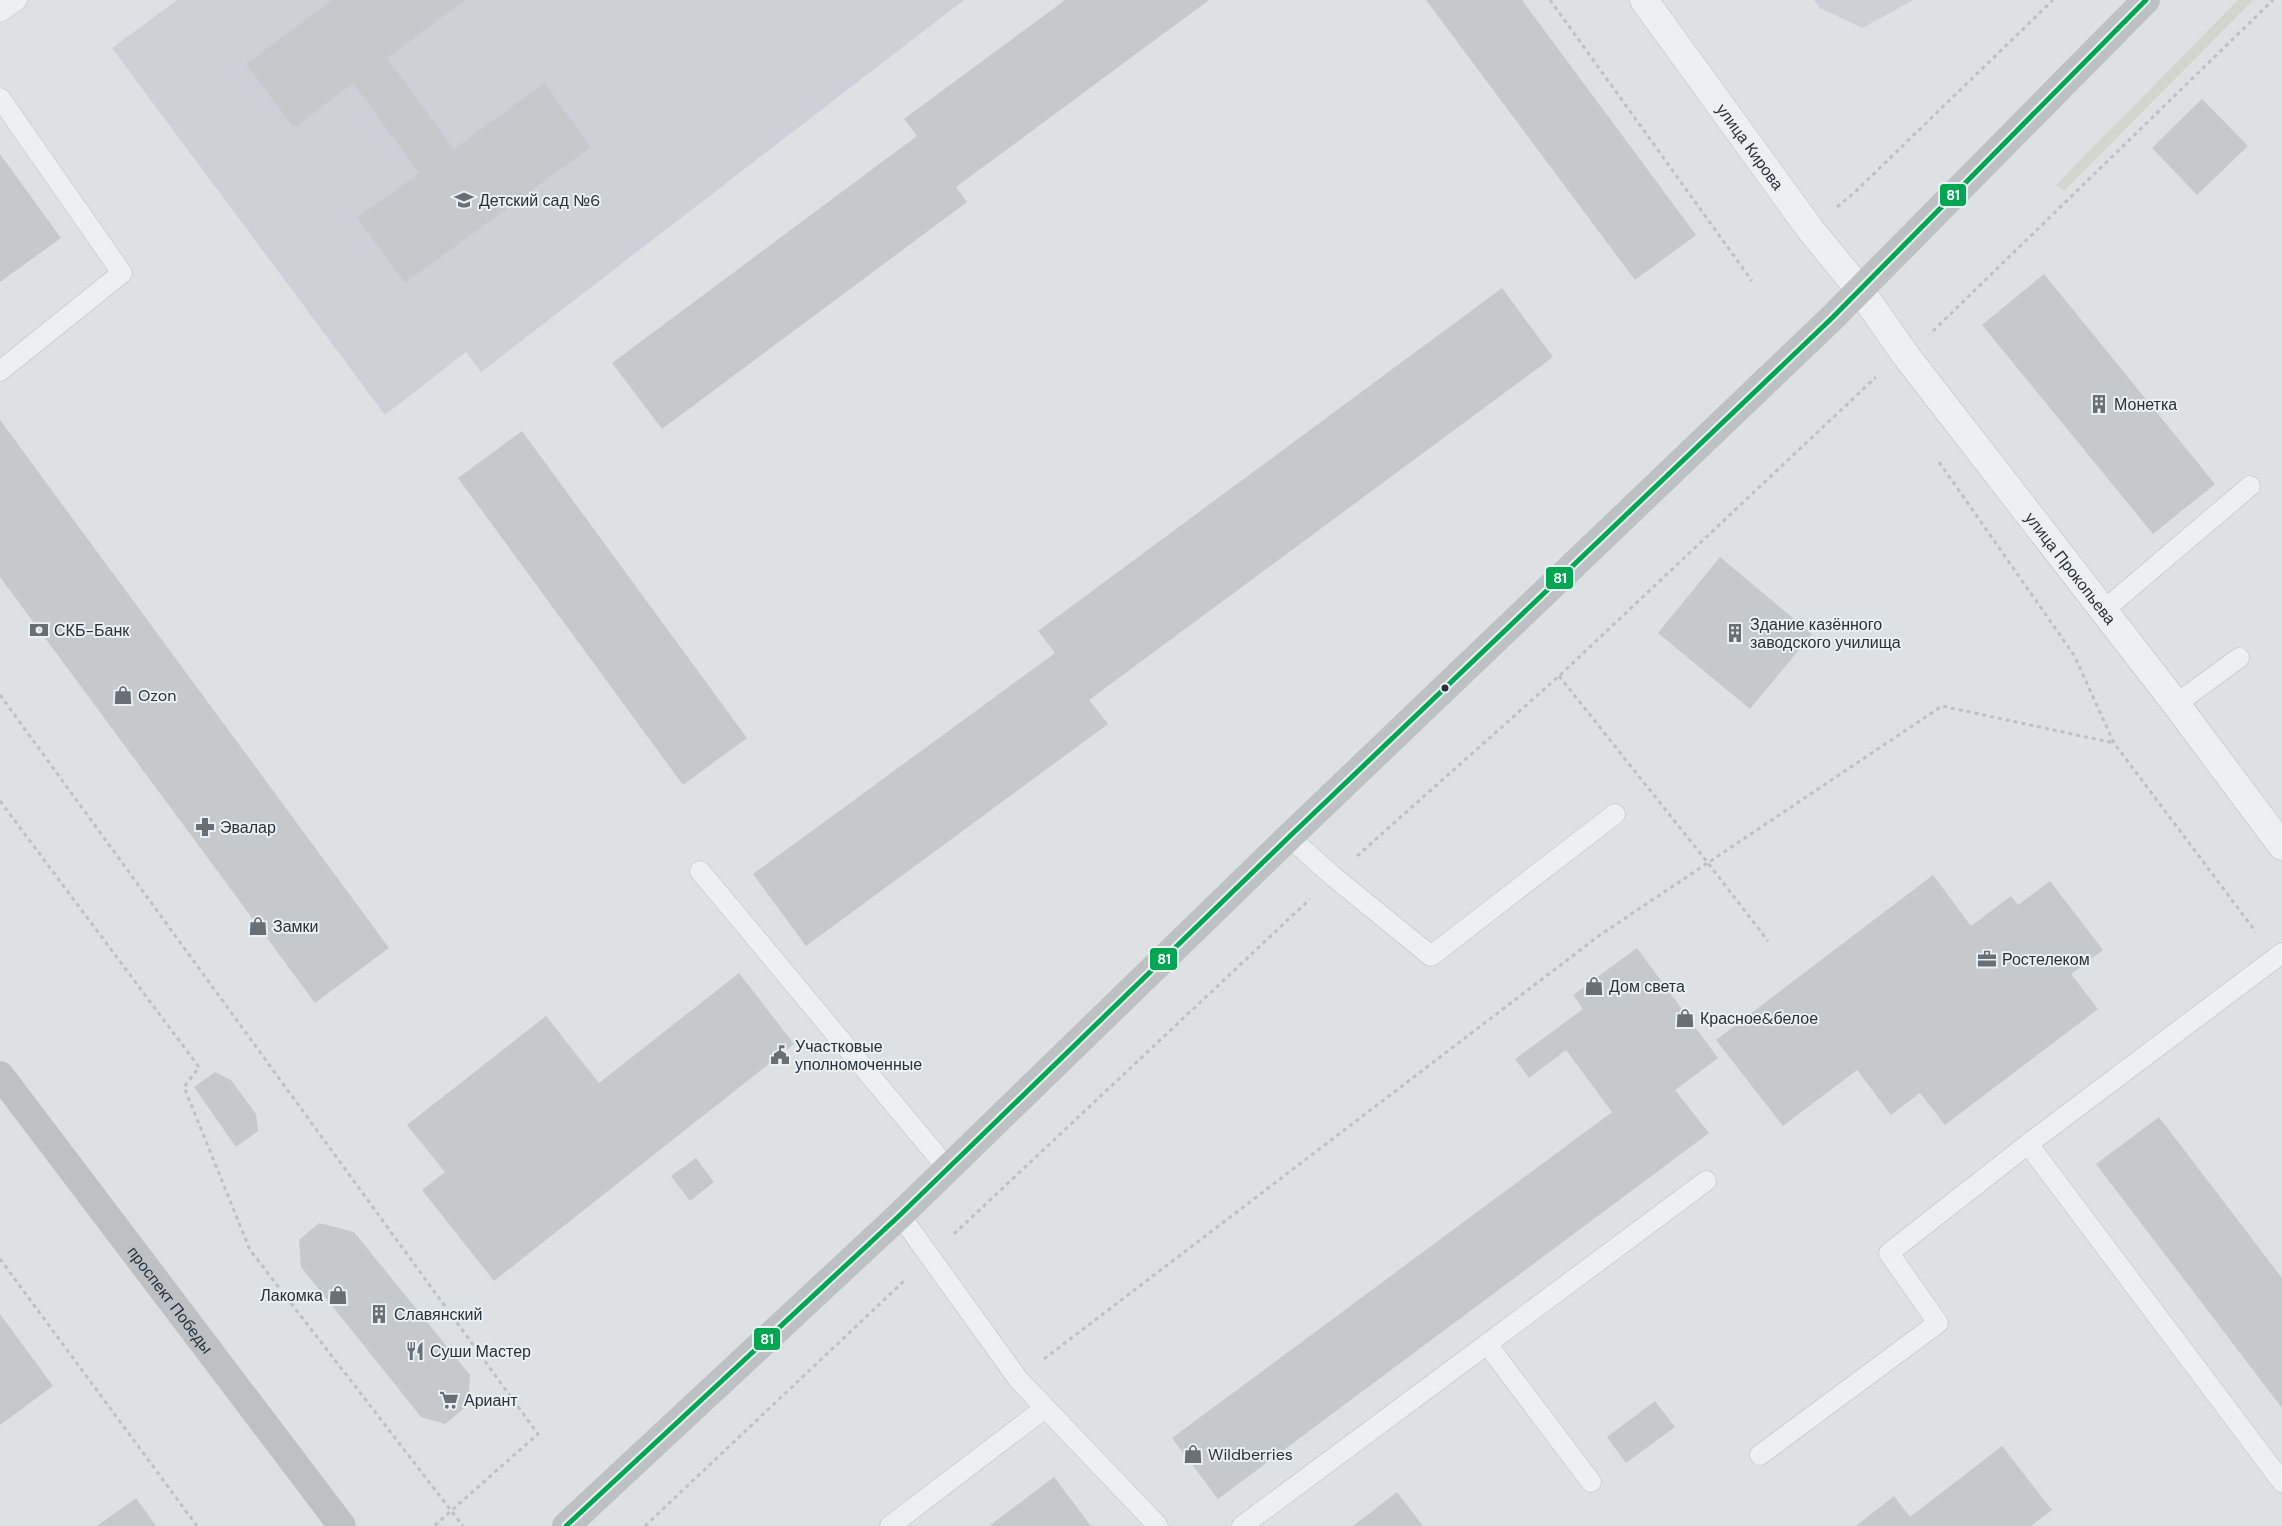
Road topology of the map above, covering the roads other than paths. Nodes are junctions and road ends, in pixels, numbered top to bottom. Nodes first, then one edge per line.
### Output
1 (17, 0) edge
2 (1644, 0) edge
3 (2146, 0) edge
4 (0, 12) edge
5 (0, 98) edge
6 (1860, 290) junction
7 (0, 371) edge
8 (2250, 486) dead end
9 (2104, 610) junction
10 (2239, 658) dead end
11 (2176, 704) junction
12 (1615, 814) dead end
13 (1289, 837) junction
14 (2282, 846) edge
15 (700, 871) dead end
16 (2279, 955) edge
17 (0, 1075) edge
18 (2028, 1144) junction
19 (948, 1169) junction
20 (1706, 1182) dead end
21 (900, 1215) junction
22 (1487, 1344) junction
23 (1045, 1408) junction
24 (1760, 1455) dead end
25 (1591, 1482) dead end
26 (2282, 1482) edge
27 (342, 1526) edge
28 (566, 1526) edge
29 (890, 1526) edge
30 (1158, 1526) edge
31 (1242, 1526) edge

1 - 4 lane
2 - 6 street, улица Кирова
3 - 6 main road
5 - 7 lane
6 - 9 street, улица Прокопьева
6 - 13 main road
8 - 9 lane
9 - 11 street, улица Прокопьева
10 - 11 lane
11 - 14 street, улица Прокопьева
12 - 13 lane
13 - 19 main road
15 - 19 lane
16 - 18 lane
17 - 27 main road, проспект Победы
18 - 24 lane
18 - 26 lane
19 - 21 main road
20 - 22 lane
21 - 23 lane
21 - 28 main road
22 - 25 lane
22 - 31 lane
23 - 29 lane
23 - 30 lane

